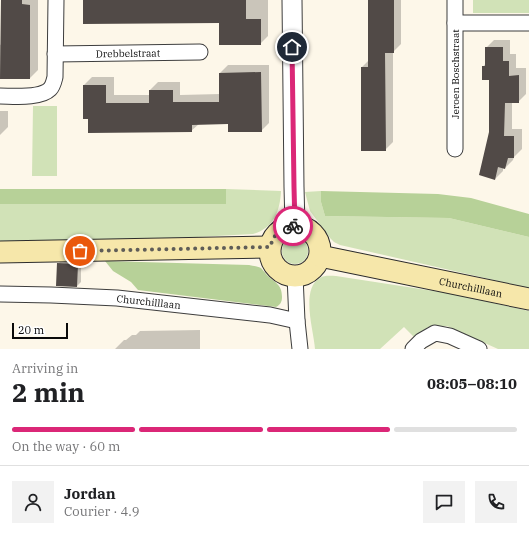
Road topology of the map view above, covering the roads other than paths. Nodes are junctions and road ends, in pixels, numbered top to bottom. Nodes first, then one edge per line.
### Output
1 (56, 0) edge
2 (292, 0) edge
3 (455, 0) edge
4 (455, 23) junction
5 (529, 23) edge
6 (200, 52) dead end
7 (56, 54) junction
8 (0, 96) edge
9 (455, 149) dead end
10 (295, 226) junction
11 (270, 247) junction
12 (0, 252) edge
13 (320, 256) junction
14 (295, 276) junction
15 (0, 294) edge
16 (529, 300) edge
17 (297, 321) junction
18 (300, 349) edge
19 (413, 349) edge
20 (477, 349) edge

1 - 7 street
2 - 10 street
3 - 4 street, Jeroen Boschstraat
4 - 5 street
4 - 9 street, Jeroen Boschstraat
6 - 7 street, Drebbelstraat
7 - 8 street
10 - 11 main road
10 - 13 main road
11 - 12 main road
11 - 14 main road
13 - 14 main road
13 - 16 main road, Churchilllaan
14 - 17 street
15 - 17 street, Churchilllaan
17 - 18 street
19 - 20 street

